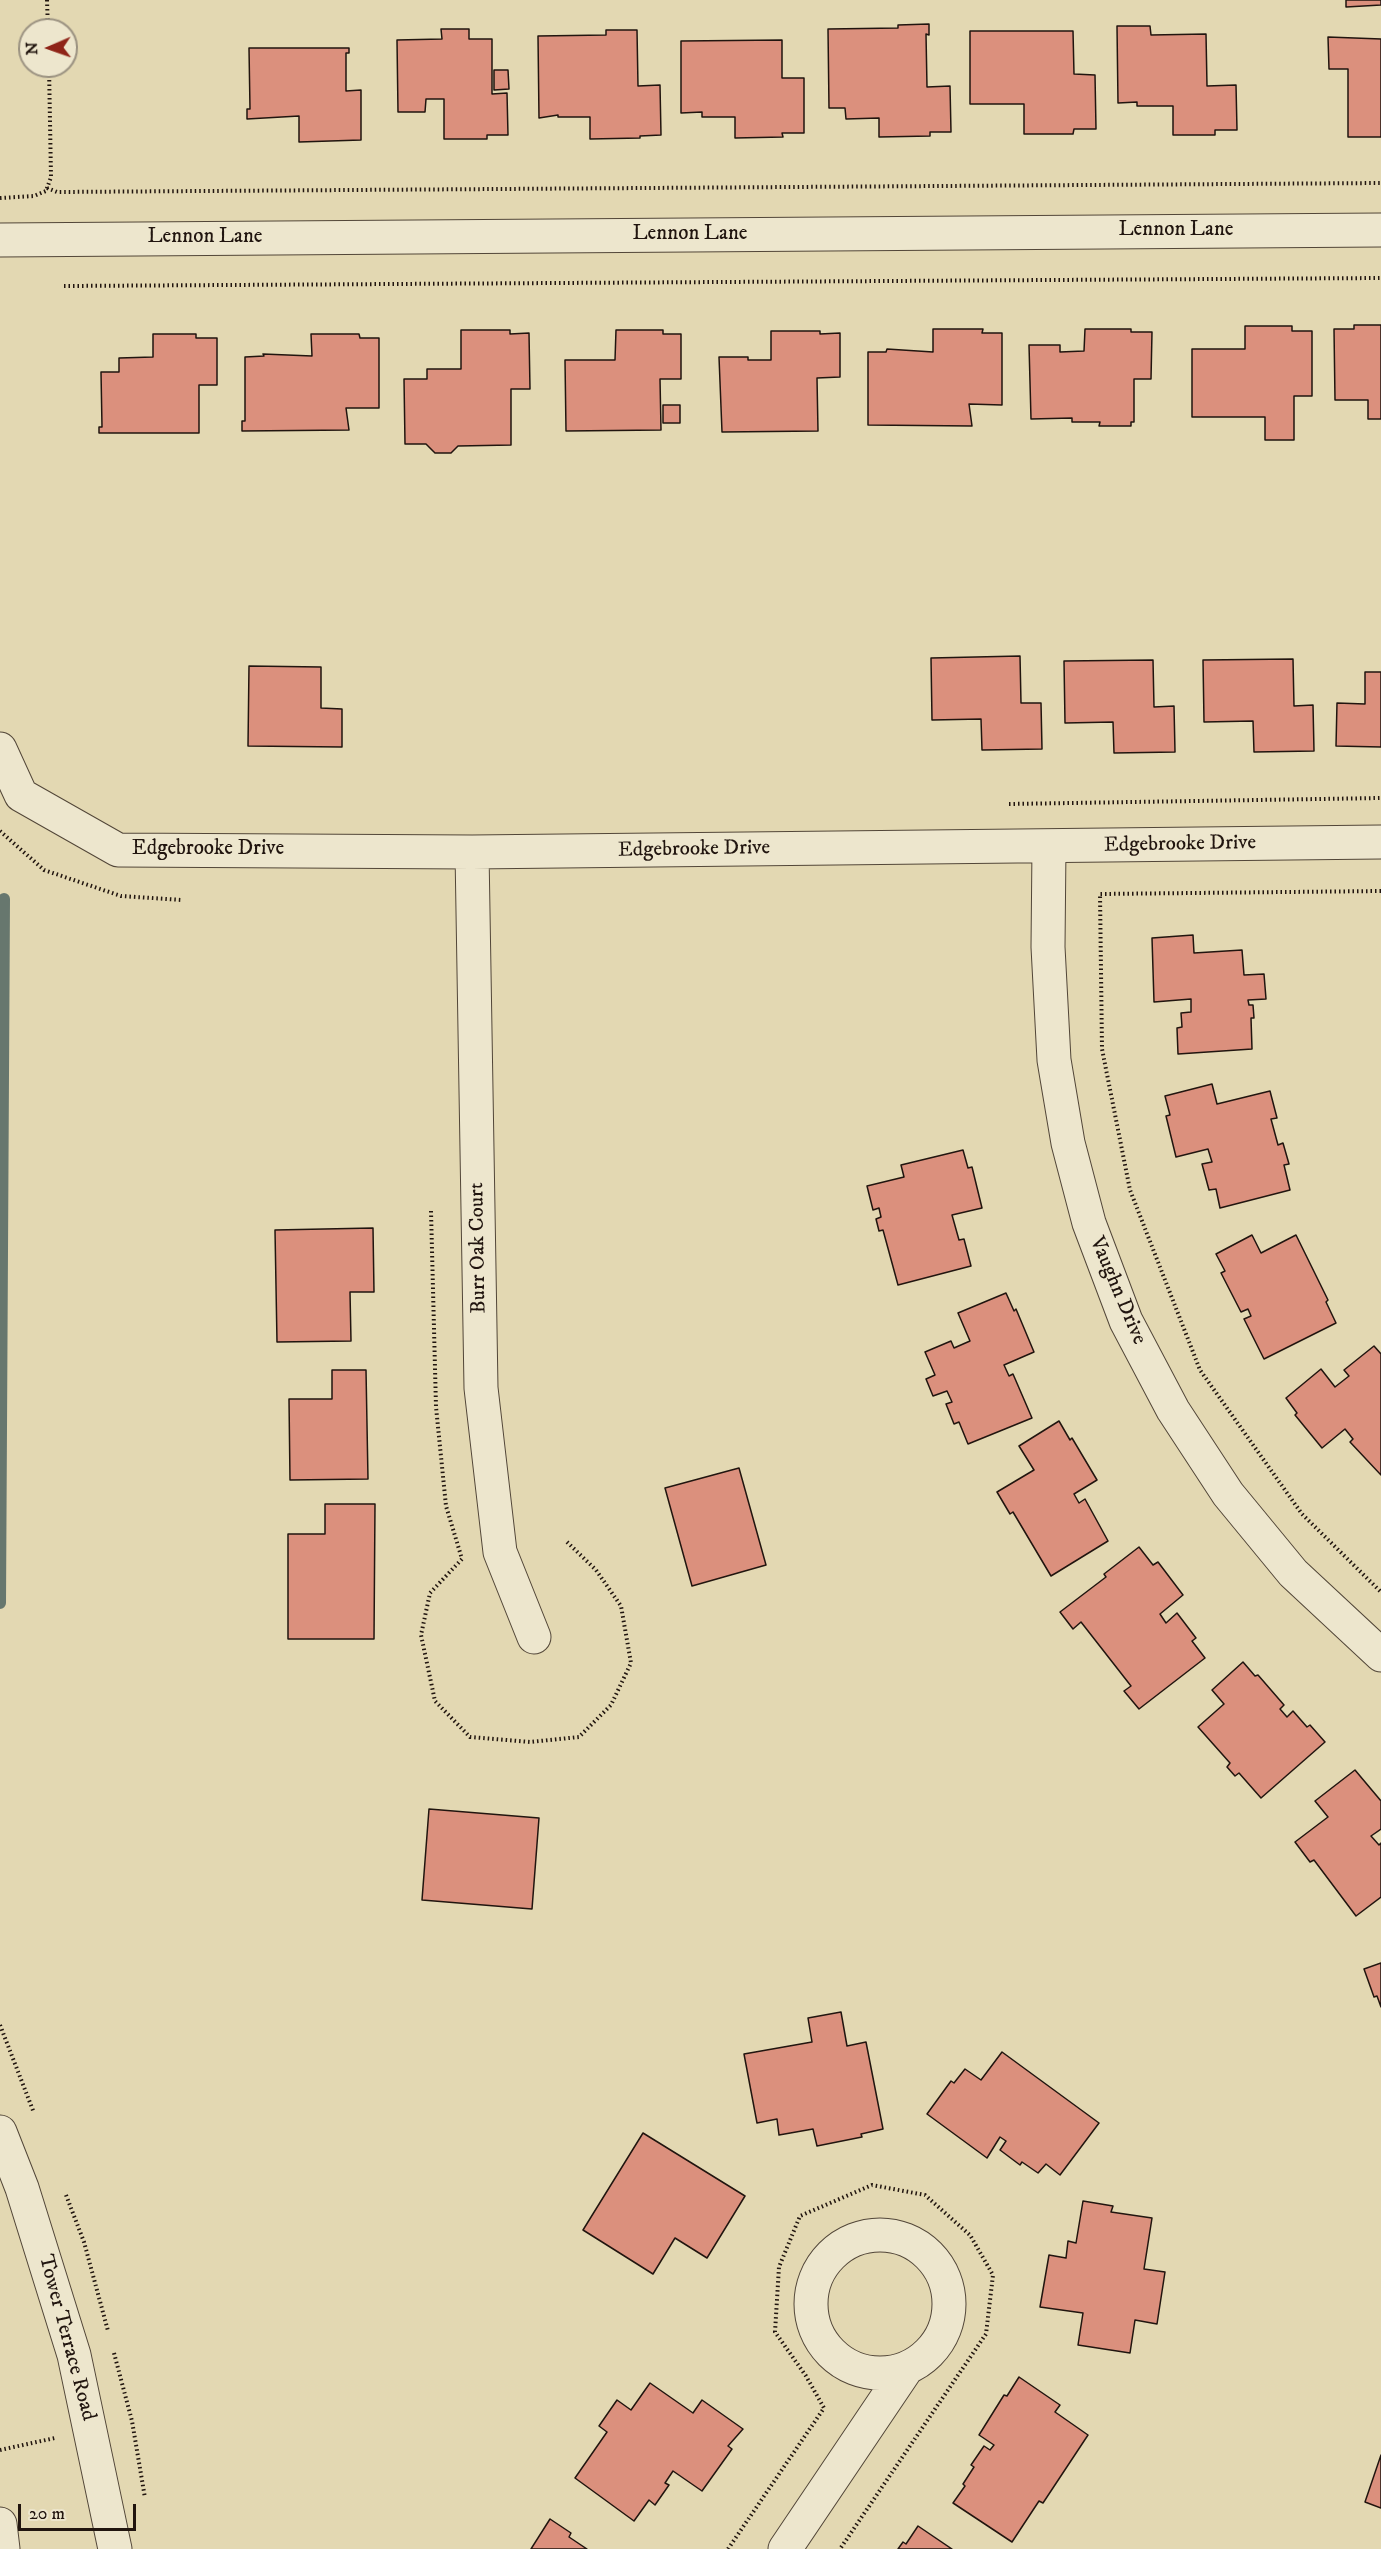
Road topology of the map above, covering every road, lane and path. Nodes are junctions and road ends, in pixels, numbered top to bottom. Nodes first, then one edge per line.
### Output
1 (47, 0) edge
2 (48, 18) edge
3 (49, 78) edge
4 (1381, 183) edge
5 (47, 188) junction
6 (0, 198) edge
7 (1381, 230) edge
8 (0, 240) edge
9 (1381, 278) edge
10 (64, 286) dead end
11 (0, 749) edge
12 (1381, 798) edge
13 (1009, 804) dead end
14 (0, 831) edge
15 (1381, 842) edge
16 (1049, 847) junction
17 (472, 852) junction
18 (1381, 891) edge
19 (182, 900) dead end
20 (1381, 1592) edge
21 (534, 1637) dead end
22 (1381, 1655) edge
23 (0, 2132) edge
24 (907, 2368) junction
25 (60, 2437) dead end
26 (0, 2450) edge
27 (0, 2524) edge
28 (3, 2549) edge
29 (115, 2549) edge
30 (728, 2549) edge
31 (785, 2549) edge
32 (840, 2549) edge

1 - 2 path
3 - 5 path
4 - 5 path
5 - 6 path
7 - 8 street, Lennon Lane
9 - 10 path
11 - 17 street, Edgebrooke Drive
12 - 13 path
14 - 19 path
15 - 16 street, Edgebrooke Drive
16 - 17 street, Edgebrooke Drive
16 - 22 street, Vaughn Drive
17 - 21 street, Burr Oak Court
18 - 20 path
23 - 29 street, Tower Terrace Road
24 - 24 street
24 - 31 street
25 - 26 path
27 - 28 street
30 - 32 path

